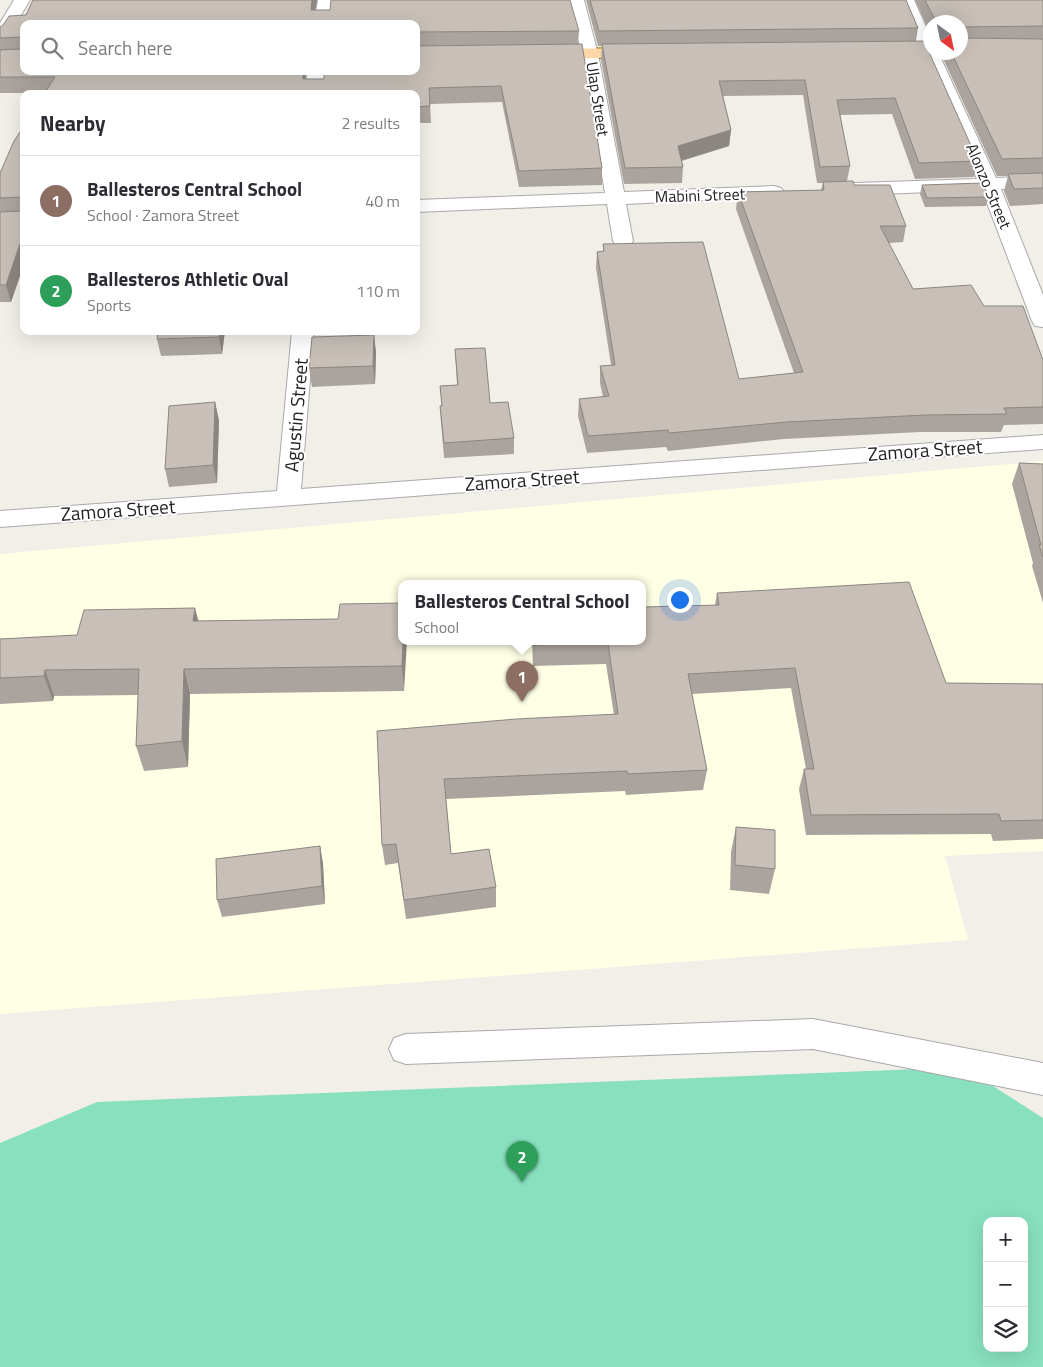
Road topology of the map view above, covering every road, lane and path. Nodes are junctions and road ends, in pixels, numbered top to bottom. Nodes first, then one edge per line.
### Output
1 (22, 0) edge
2 (326, 0) edge
3 (576, 0) edge
4 (906, 0) edge
5 (323, 20) edge
6 (923, 35) edge
7 (0, 37) edge
8 (909, 50) edge
9 (923, 50) edge
10 (650, 53) edge
11 (532, 54) edge
12 (590, 54) junction
13 (934, 60) edge
14 (316, 75) edge
15 (315, 90) edge
16 (1043, 182) edge
17 (989, 184) junction
18 (841, 190) edge
19 (792, 192) edge
20 (614, 198) junction
21 (420, 206) edge
22 (623, 241) dead end
23 (1043, 321) edge
24 (303, 335) edge
25 (1043, 442) edge
26 (288, 498) junction
27 (0, 519) edge
28 (406, 1049) dead end
29 (1043, 1079) edge

1 - 7 street
2 - 5 street
3 - 12 street, Ulap Street
4 - 6 street, Alonzo Street
8 - 9 main road
10 - 12 main road
11 - 12 main road
12 - 20 street, Ulap Street
13 - 17 street, Alonzo Street
14 - 15 street
16 - 17 street
17 - 18 street
17 - 23 street, Alonzo Street
19 - 20 street, Mabini Street
20 - 21 street, Mabini Street
20 - 22 street, Ulap Street
24 - 26 street, Agustin Street
25 - 26 street, Zamora Street
26 - 27 street, Zamora Street
28 - 29 street

